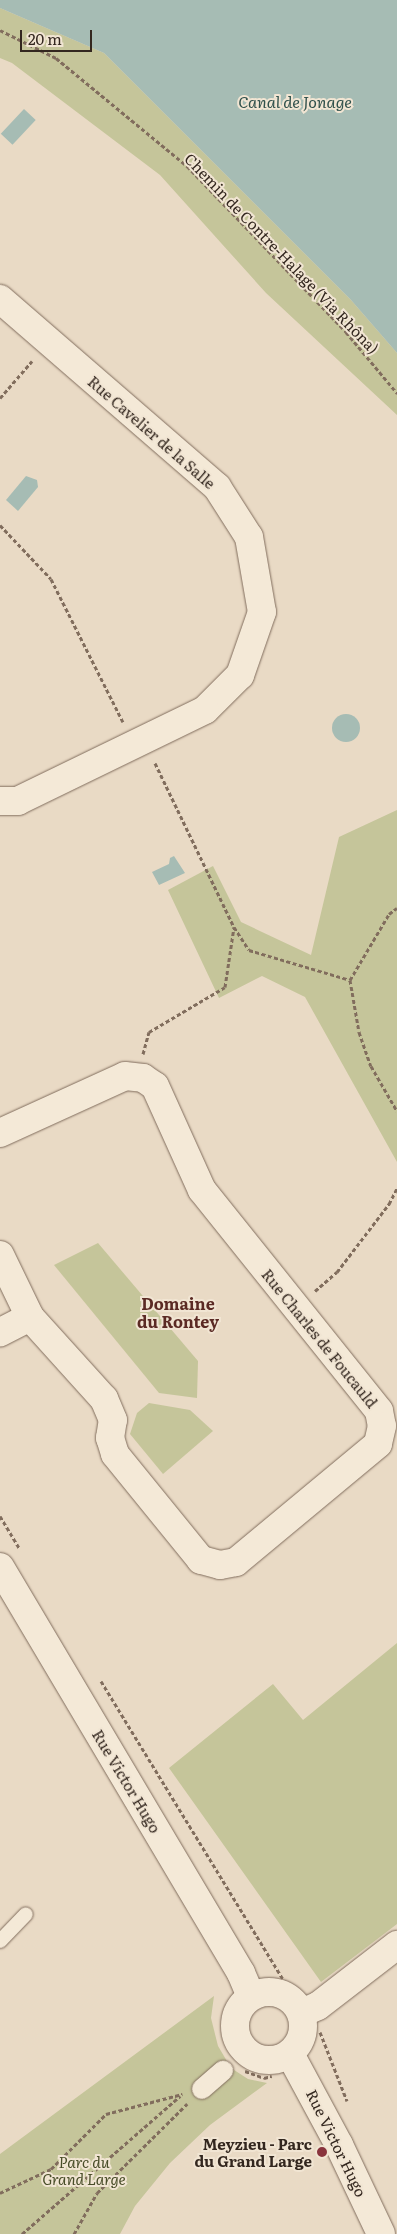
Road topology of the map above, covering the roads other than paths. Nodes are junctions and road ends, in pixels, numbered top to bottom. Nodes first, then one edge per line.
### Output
1 (0, 299) edge
2 (0, 800) edge
3 (0, 1133) edge
4 (0, 1255) edge
5 (30, 1317) junction
6 (0, 1332) edge
7 (0, 1567) edge
8 (26, 1914) dead end
9 (0, 1941) edge
10 (397, 1945) edge
11 (251, 1996) junction
12 (310, 2010) junction
13 (290, 2054) junction
14 (223, 2071) dead end
15 (202, 2089) road end
16 (381, 2234) edge

1 - 2 street, Rue Cavelier de la Salle
3 - 5 street, Rue Charles de Foucauld
4 - 5 street, Rue Charles de Foucauld
5 - 6 street
7 - 11 street, Rue Victor Hugo
8 - 9 lane
10 - 12 street
11 - 12 street
11 - 13 street
12 - 13 street
13 - 16 street, Rue Victor Hugo
14 - 15 street

